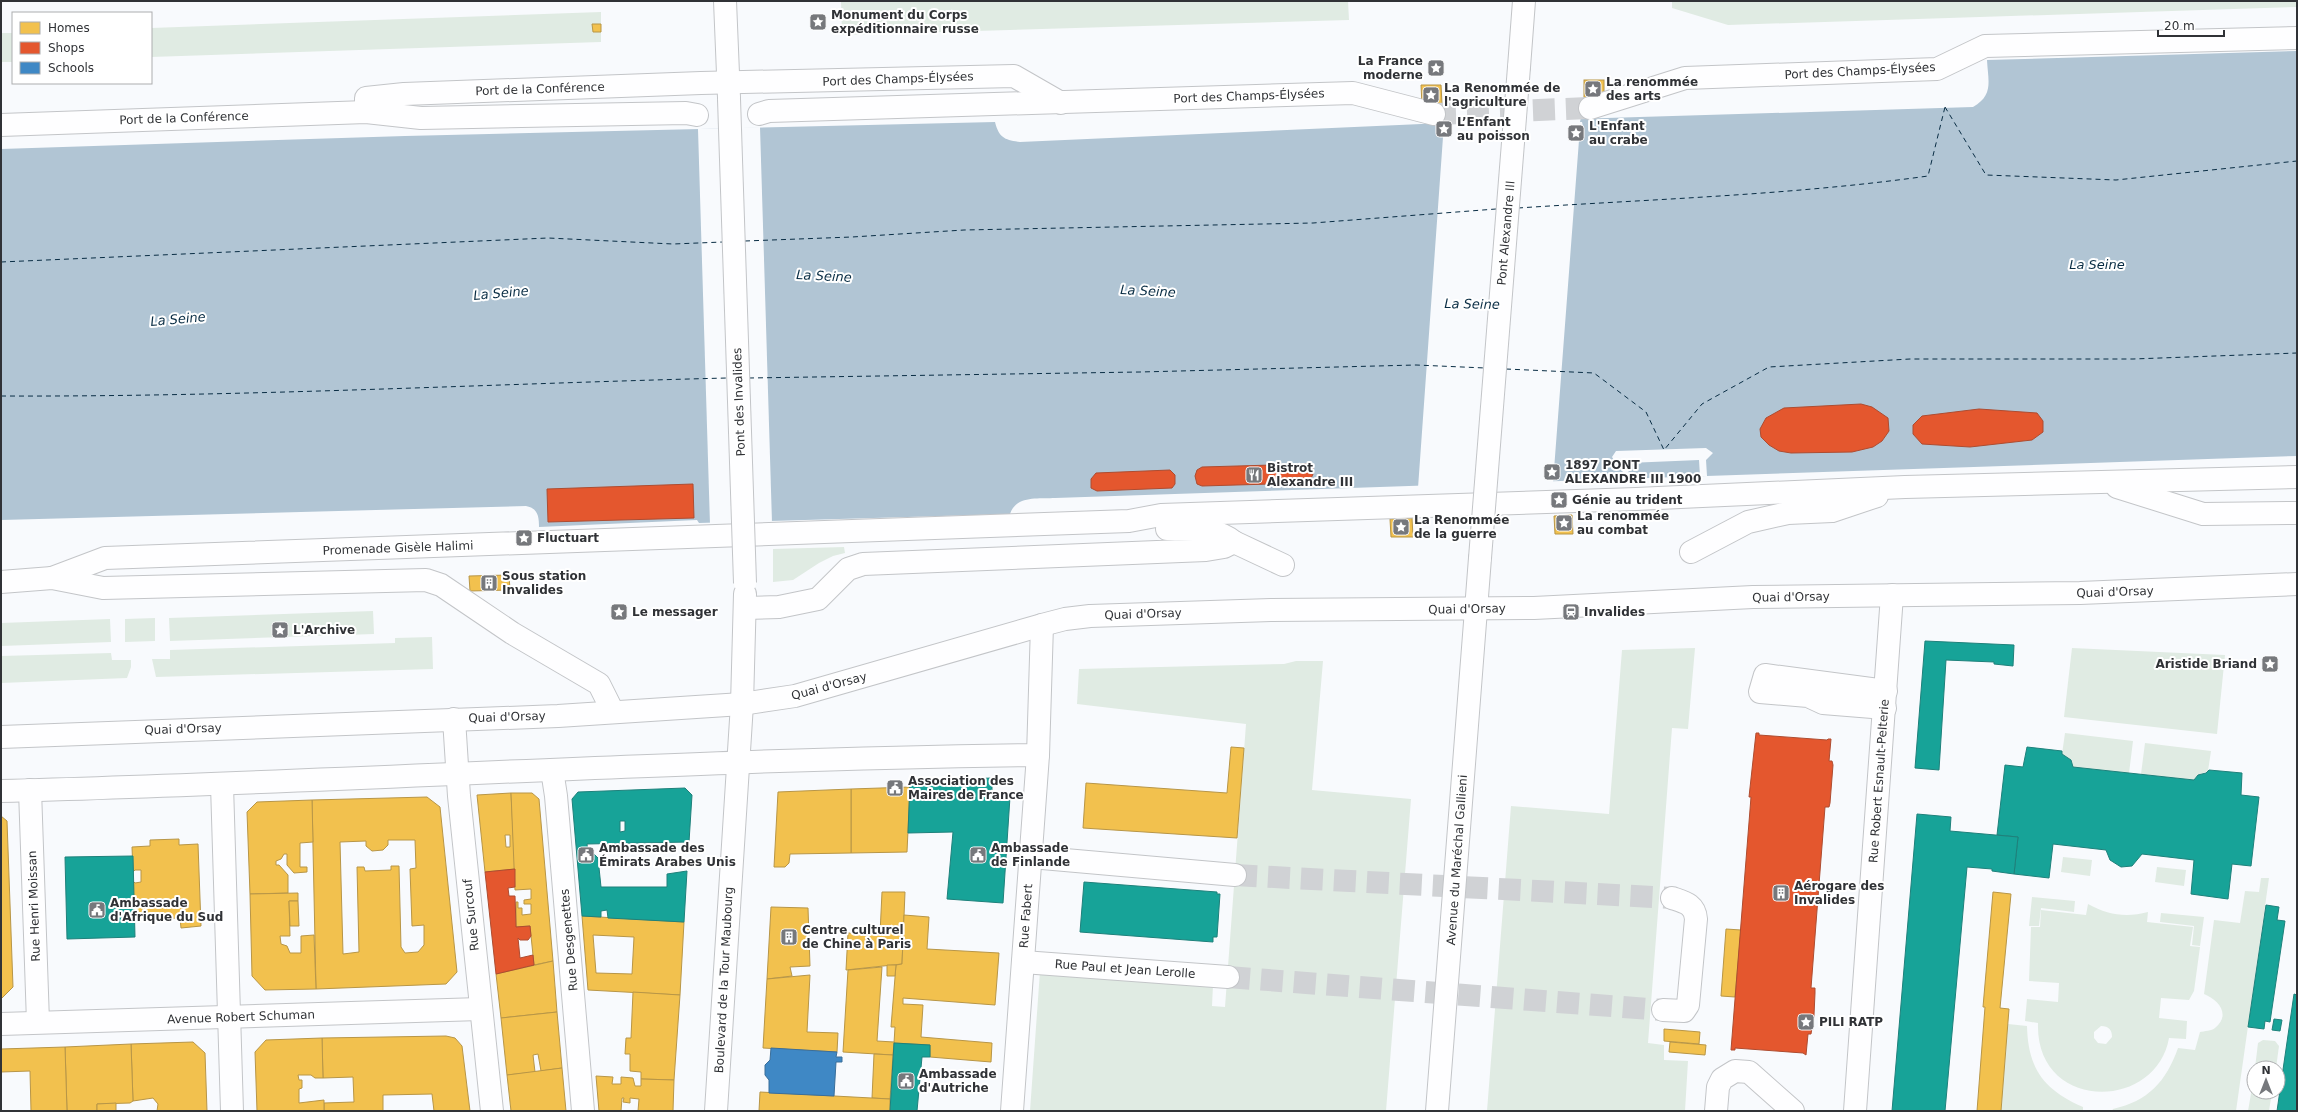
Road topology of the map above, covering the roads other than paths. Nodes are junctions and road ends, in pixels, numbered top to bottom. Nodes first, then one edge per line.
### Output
1 (725, 1) edge
2 (1524, 1) edge
3 (2297, 38) edge
4 (729, 91) junction
5 (1061, 103) junction
6 (1590, 108) tunnel mouth
7 (366, 112) junction
8 (759, 114) dead end
9 (1434, 114) tunnel mouth
10 (697, 115) dead end
11 (1, 125) edge
12 (2297, 477) edge
13 (2098, 481) junction
14 (1905, 487) junction
15 (2297, 514) edge
16 (1129, 521) junction
17 (1234, 542) junction
18 (1691, 552) dead end
19 (1283, 565) dead end
20 (52, 578) junction
21 (1, 582) edge
22 (2297, 584) edge
23 (1892, 595) junction
24 (744, 608) junction
25 (1477, 609) junction
26 (1042, 625) junction
27 (742, 704) junction
28 (613, 712) junction
29 (454, 719) junction
30 (1, 737) edge
31 (1038, 755) junction
32 (886, 759) junction
33 (737, 763) junction
34 (552, 770) junction
35 (807, 772) dead end
36 (457, 775) junction
37 (632, 781) dead end
38 (222, 785) junction
39 (30, 790) junction
40 (1, 791) edge
41 (1031, 857) junction
42 (1235, 875) tunnel mouth
43 (1672, 898) tunnel mouth
44 (1023, 962) junction
45 (1228, 977) tunnel mouth
46 (480, 1009) junction
47 (1663, 1010) tunnel mouth
48 (230, 1018) junction
49 (38, 1022) junction
50 (1, 1024) edge
51 (232, 1111) edge
52 (492, 1111) edge
53 (583, 1111) edge
54 (716, 1111) edge
55 (1012, 1111) edge
56 (1437, 1111) edge
57 (1716, 1111) edge
58 (1793, 1111) edge
59 (1855, 1111) edge

1 - 4 street, Pont des Invalides
2 - 25 street, Pont Alexandre III, bridge
3 - 6 street, Port des Champs-Élysées
4 - 5 street, Port des Champs-Élysées
4 - 7 street, Port de la Conférence
4 - 24 street, Pont des Invalides, bridge
5 - 8 street, Port des Champs-Élysées
5 - 9 street, Port des Champs-Élysées
7 - 10 street, Port de la Conférence
7 - 11 street, Port de la Conférence
12 - 13 street
13 - 14 street
13 - 15 street
14 - 16 street
14 - 18 street
16 - 17 street
16 - 20 street, Promenade Gisèle Halimi
17 - 19 street
17 - 24 street
20 - 21 street, Promenade Gisèle Halimi
20 - 28 street, Promenade Gisèle Halimi
22 - 23 street, Quai d'Orsay
23 - 25 street, Quai d'Orsay
23 - 59 street, Rue Robert Esnault-Pelterie
24 - 27 street, Pont des Invalides
25 - 26 street, Quai d'Orsay
25 - 56 street, Avenue du Maréchal Gallieni
26 - 27 street, Quai d'Orsay
26 - 31 street, Rue Fabert
27 - 28 street, Quai d'Orsay
27 - 33 street, Boulevard de la Tour Maubourg
28 - 29 street, Quai d'Orsay
29 - 30 street, Quai d'Orsay
29 - 36 street, Rue Surcouf
31 - 32 street
31 - 41 street, Rue Fabert
32 - 33 street
32 - 35 street
33 - 34 street
33 - 54 street, Boulevard de la Tour Maubourg
34 - 36 street
34 - 37 street
34 - 53 street, Rue Desgenettes
36 - 38 street
36 - 46 street, Rue Surcouf
38 - 39 street
38 - 48 street
39 - 40 street
39 - 49 street, Rue Henri Moissan
41 - 42 street
41 - 44 street, Rue Fabert
43 - 47 street
44 - 45 street, Rue Paul et Jean Lerolle
44 - 55 street, Rue Fabert
46 - 48 street, Avenue Robert Schuman
46 - 52 street, Rue Surcouf
48 - 49 street, Avenue Robert Schuman
48 - 51 street
49 - 50 street, Avenue Robert Schuman
57 - 58 street

